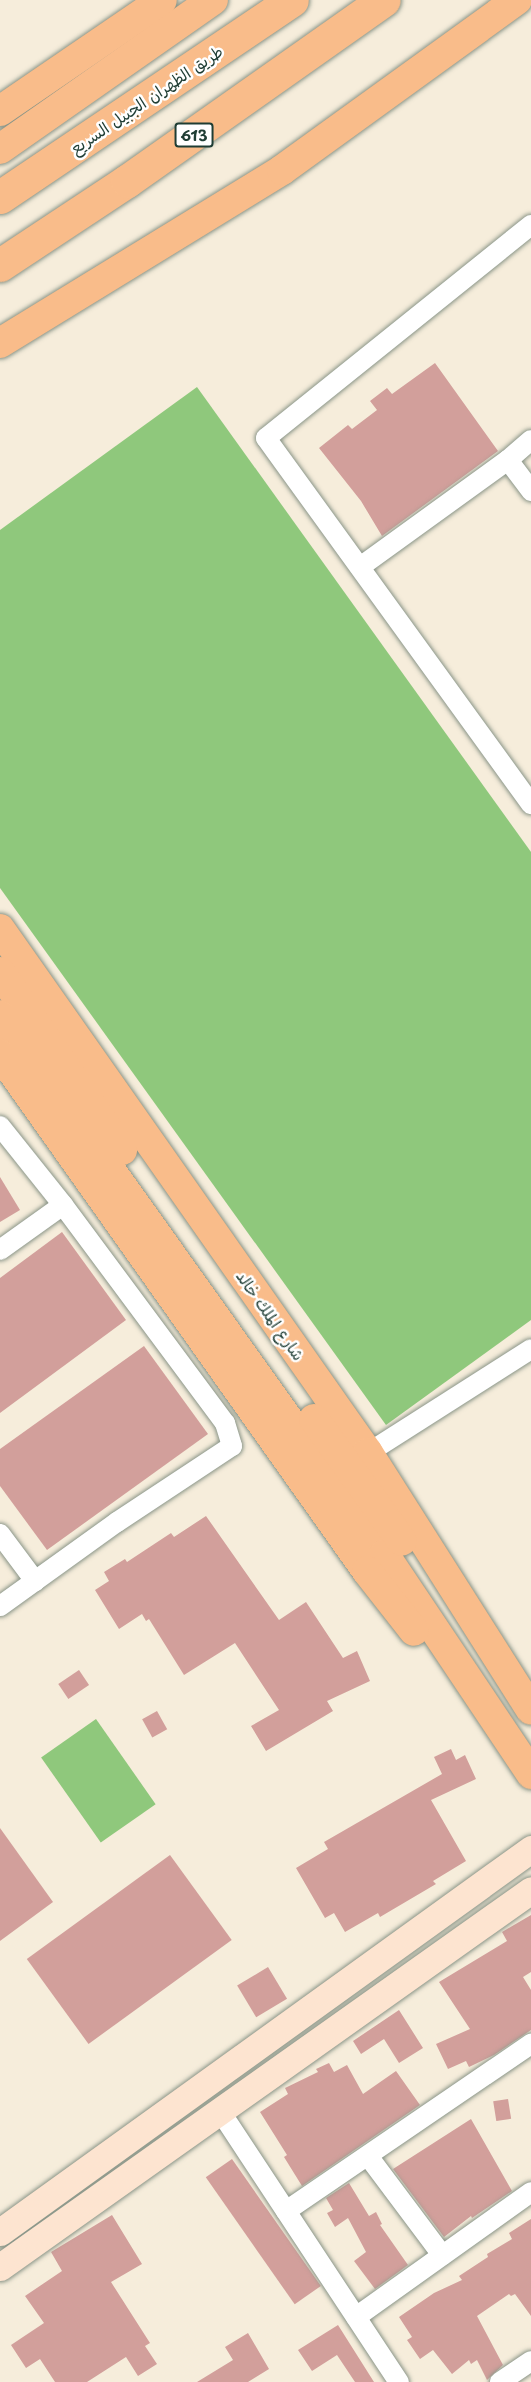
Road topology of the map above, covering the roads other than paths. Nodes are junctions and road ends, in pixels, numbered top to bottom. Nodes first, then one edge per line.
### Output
1 (162, 0) edge
2 (213, 0) edge
3 (292, 0) edge
4 (384, 0) edge
5 (517, 0) edge
6 (0, 111) edge
7 (0, 149) edge
8 (0, 197) edge
9 (531, 225) edge
10 (0, 264) edge
11 (0, 343) edge
12 (531, 440) edge
13 (508, 460) junction
14 (531, 491) edge
15 (360, 567) junction
16 (531, 804) edge
17 (0, 928) edge
18 (0, 972) edge
19 (0, 1015) edge
20 (0, 1054) edge
21 (0, 1126) edge
22 (133, 1184) junction
23 (63, 1205) junction
24 (0, 1250) edge
25 (531, 1349) edge
26 (368, 1453) junction
27 (0, 1534) edge
28 (35, 1581) junction
29 (0, 1606) edge
30 (531, 1710) edge
31 (531, 1719) edge
32 (531, 1774) edge
33 (531, 1780) edge
34 (531, 1849) edge
35 (531, 1890) edge
36 (530, 2046) edge
37 (220, 2111) junction
38 (368, 2156) junction
39 (531, 2192) edge
40 (286, 2211) junction
41 (0, 2232) edge
42 (442, 2255) junction
43 (0, 2267) edge
44 (356, 2317) junction
45 (531, 2361) edge
46 (503, 2381) edge
47 (399, 2382) edge

1 - 6 main road
2 - 7 main road
3 - 8 highway, طريق الظهران الجبيل السريع
4 - 10 highway, 613
5 - 11 main road
9 - 15 street
12 - 13 street
13 - 14 street
13 - 15 street
15 - 16 street
17 - 26 main road, شارع الملك خالد
18 - 22 main road
19 - 22 main road
20 - 33 main road
21 - 23 street
22 - 31 main road
22 - 32 main road
23 - 24 street
23 - 28 street
25 - 26 street
26 - 30 main road, شارع الملك خالد
27 - 28 street
28 - 29 street
34 - 41 street
35 - 37 street
36 - 38 street
37 - 40 street
37 - 43 street
38 - 40 street
38 - 42 street
39 - 42 street
40 - 44 street
42 - 44 street
44 - 47 street
45 - 46 street

